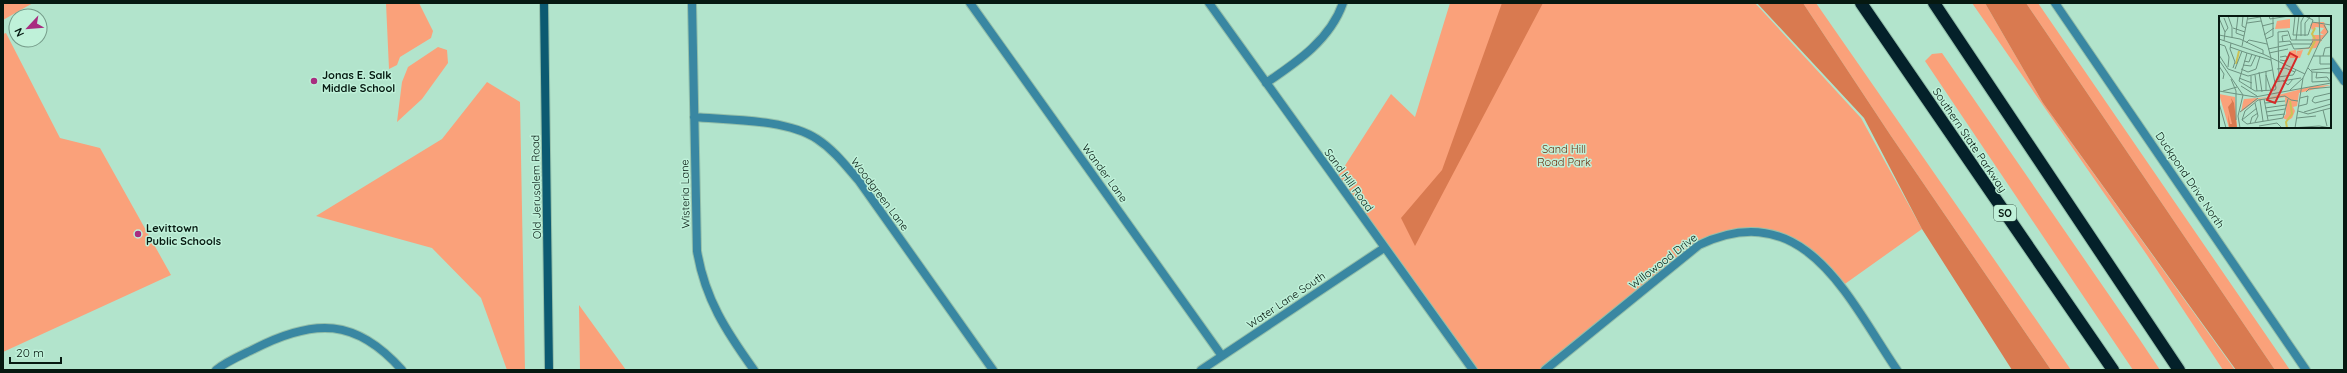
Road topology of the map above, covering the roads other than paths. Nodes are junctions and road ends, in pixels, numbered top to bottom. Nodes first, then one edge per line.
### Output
1 (544, 3) edge
2 (692, 3) edge
3 (970, 3) edge
4 (1209, 3) edge
5 (1344, 3) edge
6 (1861, 3) edge
7 (1934, 3) edge
8 (2055, 3) edge
9 (2290, 3) edge
10 (2299, 16) edge
11 (2331, 62) edge
12 (2344, 81) edge
13 (1266, 83) junction
14 (694, 117) junction
15 (1384, 248) junction
16 (1222, 356) junction
17 (216, 370) edge
18 (402, 370) edge
19 (549, 370) edge
20 (754, 370) edge
21 (993, 370) edge
22 (1201, 370) edge
23 (1473, 370) edge
24 (1545, 370) edge
25 (1896, 370) edge
26 (2113, 370) edge
27 (2179, 370) edge
28 (2306, 370) edge

1 - 19 main road, Old Jerusalem Road
2 - 14 street, Wisteria Lane
3 - 16 street, Wander Lane
4 - 13 street, Sand Hill Road
5 - 13 street
6 - 26 highway, Southern State Parkway / SO
7 - 27 highway
8 - 28 street, Duckpond Drive North
9 - 10 street
11 - 12 street
13 - 15 street, Sand Hill Road
14 - 20 street, Wisteria Lane
14 - 21 street, Woodgreen Lane
15 - 16 street, Water Lane South
15 - 23 street, Sand Hill Road
16 - 22 street, Water Lane South
17 - 18 street
24 - 25 street, Willowood Drive

